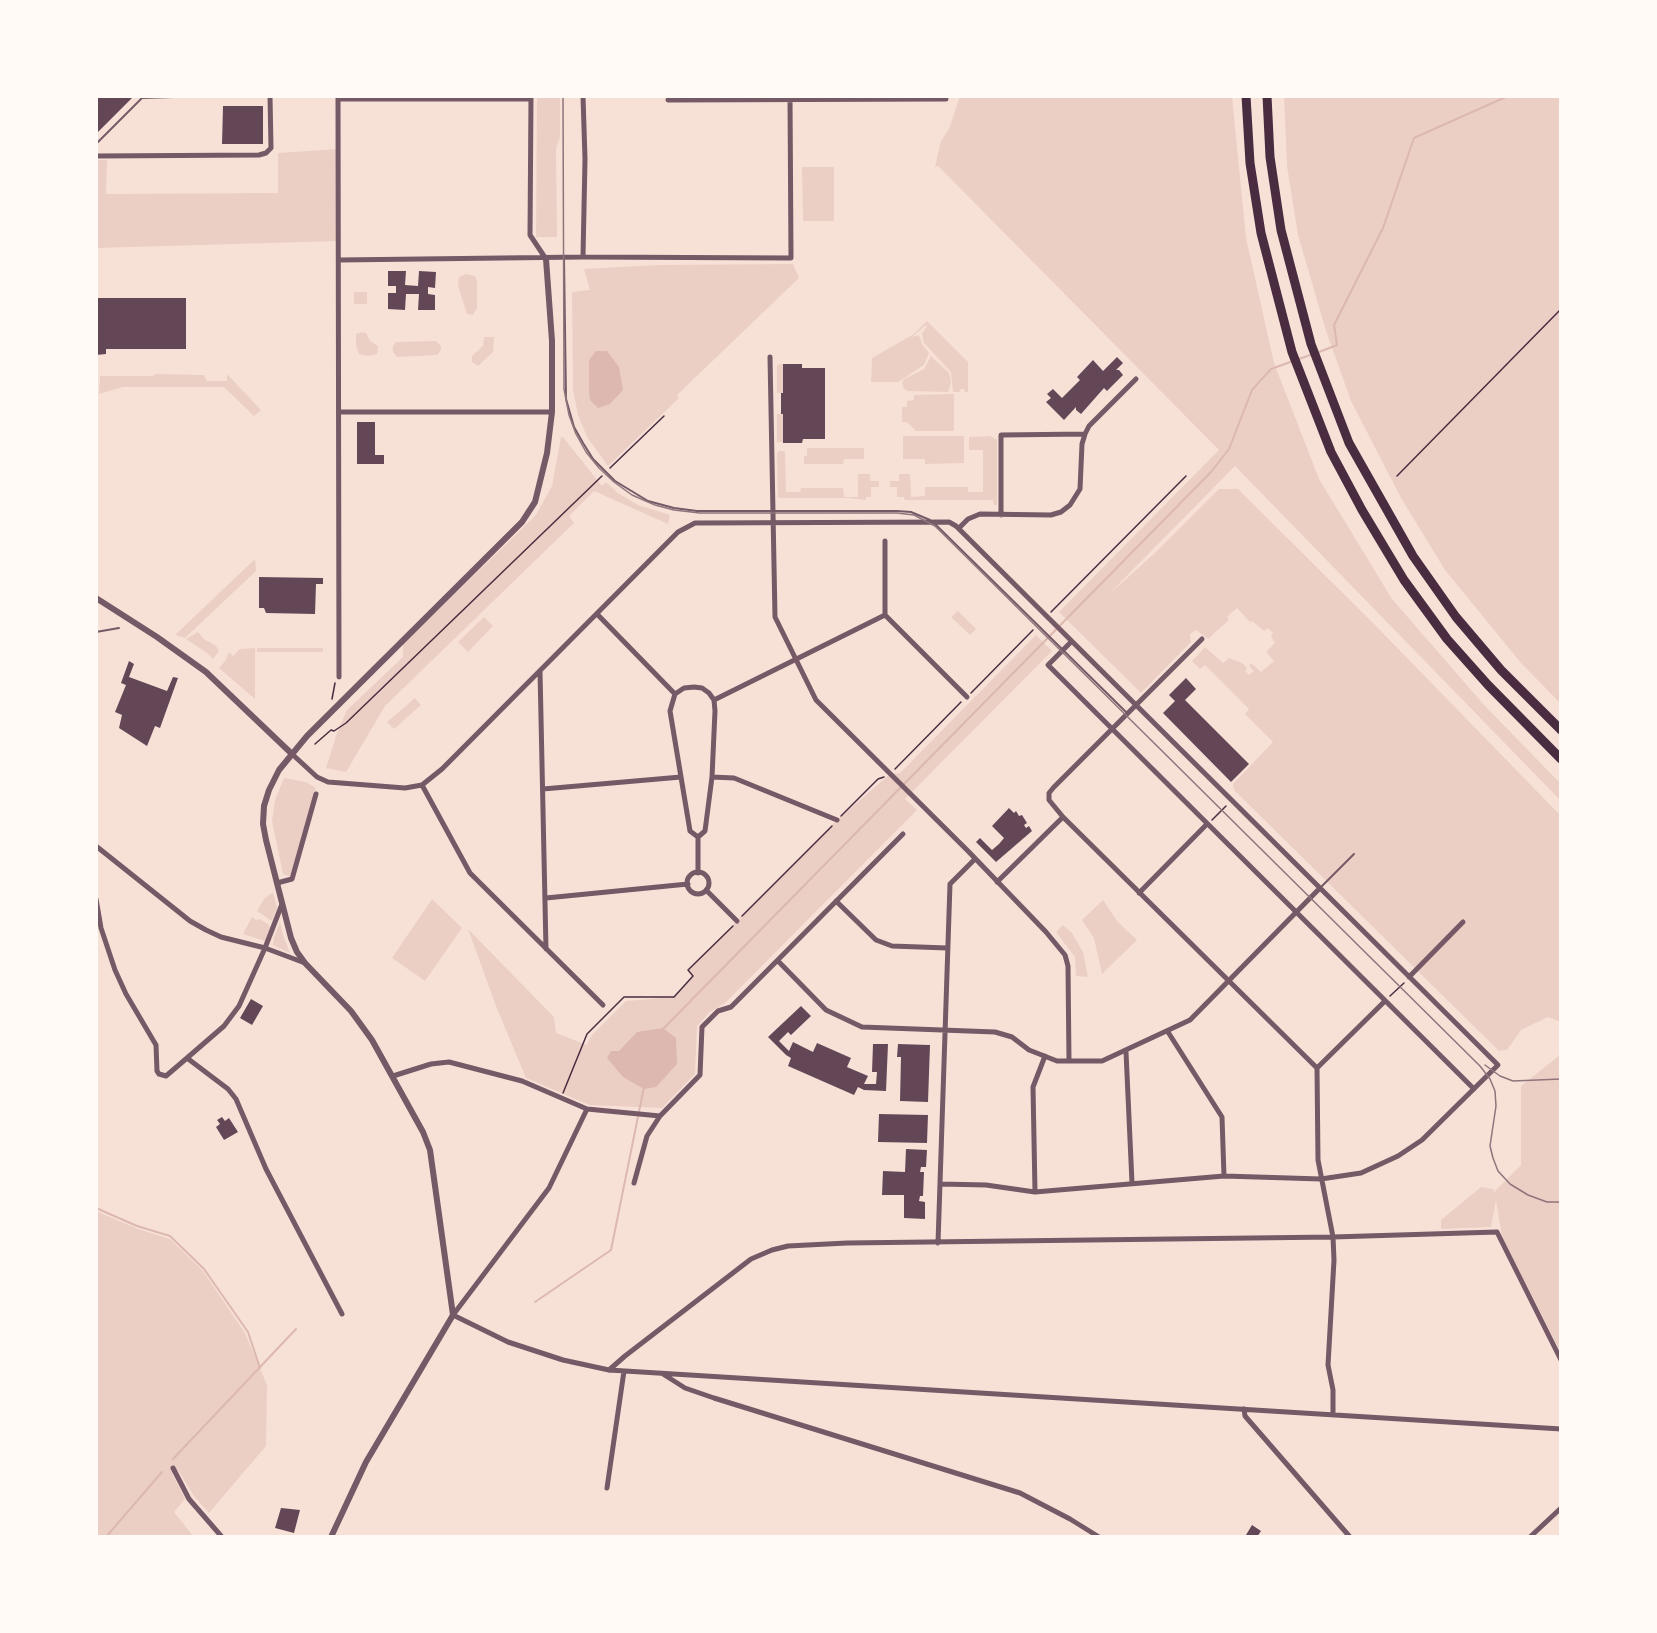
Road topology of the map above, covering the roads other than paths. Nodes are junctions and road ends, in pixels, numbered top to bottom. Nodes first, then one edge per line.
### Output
1 (206, 96) edge
2 (270, 96) edge
3 (583, 96) edge
4 (1246, 96) edge
5 (1267, 96) edge
6 (338, 97) edge
7 (531, 98) edge
8 (668, 98) edge
9 (688, 98) edge
10 (790, 98) edge
11 (946, 99) dead end
12 (96, 144) edge
13 (96, 156) edge
14 (583, 257) junction
15 (564, 258) junction
16 (546, 259) junction
17 (339, 260) junction
18 (770, 357) dead end
19 (1136, 379) dead end
20 (340, 412) junction
21 (552, 412) junction
22 (1085, 434) junction
23 (772, 511) junction
24 (1001, 515) junction
25 (772, 521) junction
26 (931, 521) junction
27 (959, 528) junction
28 (885, 541) dead end
29 (96, 598) edge
30 (597, 614) junction
31 (885, 615) junction
32 (118, 628) dead end
33 (96, 632) edge
34 (1202, 639) dead end
35 (1071, 642) junction
36 (1063, 650) junction
37 (795, 660) junction
38 (540, 671) junction
39 (339, 677) road end
40 (675, 694) junction
41 (967, 697) road end
42 (714, 700) junction
43 (1135, 705) junction
44 (1127, 712) junction
45 (1110, 729) junction
46 (1561, 730) edge
47 (292, 754) junction
48 (1561, 759) edge
49 (681, 777) junction
50 (712, 777) junction
51 (422, 785) junction
52 (543, 789) junction
53 (316, 794) dead end
54 (927, 810) junction
55 (921, 815) dead end
56 (1063, 817) junction
57 (837, 820) road end
58 (1207, 824) junction
59 (903, 834) dead end
60 (698, 837) junction
61 (96, 846) edge
62 (1354, 854) dead end
63 (975, 859) junction
64 (698, 873) junction
65 (997, 882) junction
66 (277, 883) junction
67 (688, 884) junction
68 (1320, 888) junction
69 (706, 891) junction
70 (1139, 893) junction
71 (546, 898) junction
72 (96, 899) edge
73 (836, 901) junction
74 (282, 903) junction
75 (1296, 912) junction
76 (737, 921) road end
77 (1463, 922) dead end
78 (265, 948) junction
79 (947, 948) junction
80 (546, 949) junction
81 (778, 961) junction
82 (305, 963) junction
83 (1409, 977) junction
84 (1228, 980) junction
85 (1385, 1001) junction
86 (603, 1005) dead end
87 (945, 1031) junction
88 (1168, 1032) junction
89 (1126, 1052) junction
90 (1045, 1056) junction
91 (187, 1058) junction
92 (1069, 1061) junction
93 (1317, 1068) junction
94 (393, 1076) junction
95 (1474, 1089) junction
96 (587, 1109) junction
97 (660, 1116) junction
98 (1224, 1176) junction
99 (1321, 1179) junction
100 (634, 1183) dead end
101 (940, 1184) junction
102 (1132, 1184) junction
103 (1035, 1192) junction
104 (1333, 1237) junction
105 (938, 1243) junction
106 (342, 1314) dead end
107 (453, 1315) junction
108 (1561, 1360) edge
109 (609, 1370) junction
110 (624, 1371) junction
111 (662, 1373) junction
112 (1244, 1409) junction
113 (1333, 1415) junction
114 (1561, 1429) edge
115 (173, 1468) dead end
116 (607, 1488) dead end
117 (1561, 1508) edge
118 (1343, 1534) edge
119 (222, 1537) edge
120 (331, 1537) edge
121 (1099, 1537) edge
122 (1350, 1537) edge
123 (1530, 1537) edge

1 - 12 lane
2 - 13 street
3 - 14 street
4 - 48 highway
5 - 46 highway
6 - 7 street
6 - 17 street
7 - 16 street
8 - 9 street
9 - 10 street
10 - 11 street
10 - 14 street
14 - 15 street
15 - 16 street
15 - 23 lane
16 - 17 street
16 - 21 street
17 - 20 street
18 - 23 street
19 - 22 street
20 - 21 street
20 - 39 street
21 - 47 street
22 - 24 street
22 - 24 street
23 - 25 street
23 - 26 lane
24 - 27 street
25 - 26 street
25 - 30 street
25 - 37 street
26 - 27 street
26 - 36 lane
27 - 35 street
28 - 31 street
29 - 47 street
30 - 38 street
30 - 40 street
31 - 37 street
31 - 41 street
32 - 33 lane
34 - 43 street
35 - 36 street
35 - 43 street
36 - 44 lane
36 - 45 street
37 - 42 street
37 - 54 street
38 - 51 street
38 - 52 street
40 - 42 street
40 - 49 street
42 - 50 street
43 - 44 street
43 - 68 street
44 - 45 street
45 - 56 street
45 - 58 street
47 - 51 street
47 - 66 street
49 - 52 street
49 - 60 street
50 - 57 street
50 - 60 street
51 - 80 street
52 - 71 street
53 - 66 street
54 - 55 street
54 - 63 street
56 - 65 street
56 - 70 street
58 - 70 street
58 - 75 street
59 - 73 street
60 - 64 street
61 - 78 street
62 - 68 lane
63 - 65 street
63 - 79 street
64 - 67 street
64 - 69 street
65 - 92 street
66 - 74 street
67 - 69 street
67 - 71 street
68 - 75 street
68 - 83 street
69 - 76 street
70 - 84 street
71 - 80 street
72 - 91 street
73 - 79 street
73 - 81 street
74 - 78 street
74 - 82 street
75 - 84 street
75 - 85 street
77 - 83 street
78 - 82 street
78 - 91 street
79 - 87 street
80 - 86 street
81 - 87 street
81 - 97 street
82 - 94 street
83 - 95 street
84 - 88 street
84 - 93 street
85 - 93 street
85 - 95 street
87 - 90 street
87 - 101 street
88 - 89 street
88 - 98 street
89 - 92 street
89 - 102 street
90 - 92 street
90 - 103 street
91 - 106 street
93 - 99 street
94 - 96 street
94 - 107 street
95 - 99 street
96 - 97 street
96 - 107 street
97 - 100 street
98 - 99 street
98 - 102 street
99 - 104 street
101 - 103 street
101 - 105 street
102 - 103 street
104 - 105 street
104 - 108 street
104 - 113 street
105 - 109 street
107 - 109 street
107 - 120 street
109 - 110 street
110 - 111 street
110 - 116 street
111 - 112 street
111 - 121 street
112 - 113 street
112 - 118 street
113 - 114 street
115 - 119 street
117 - 123 street
118 - 122 street

